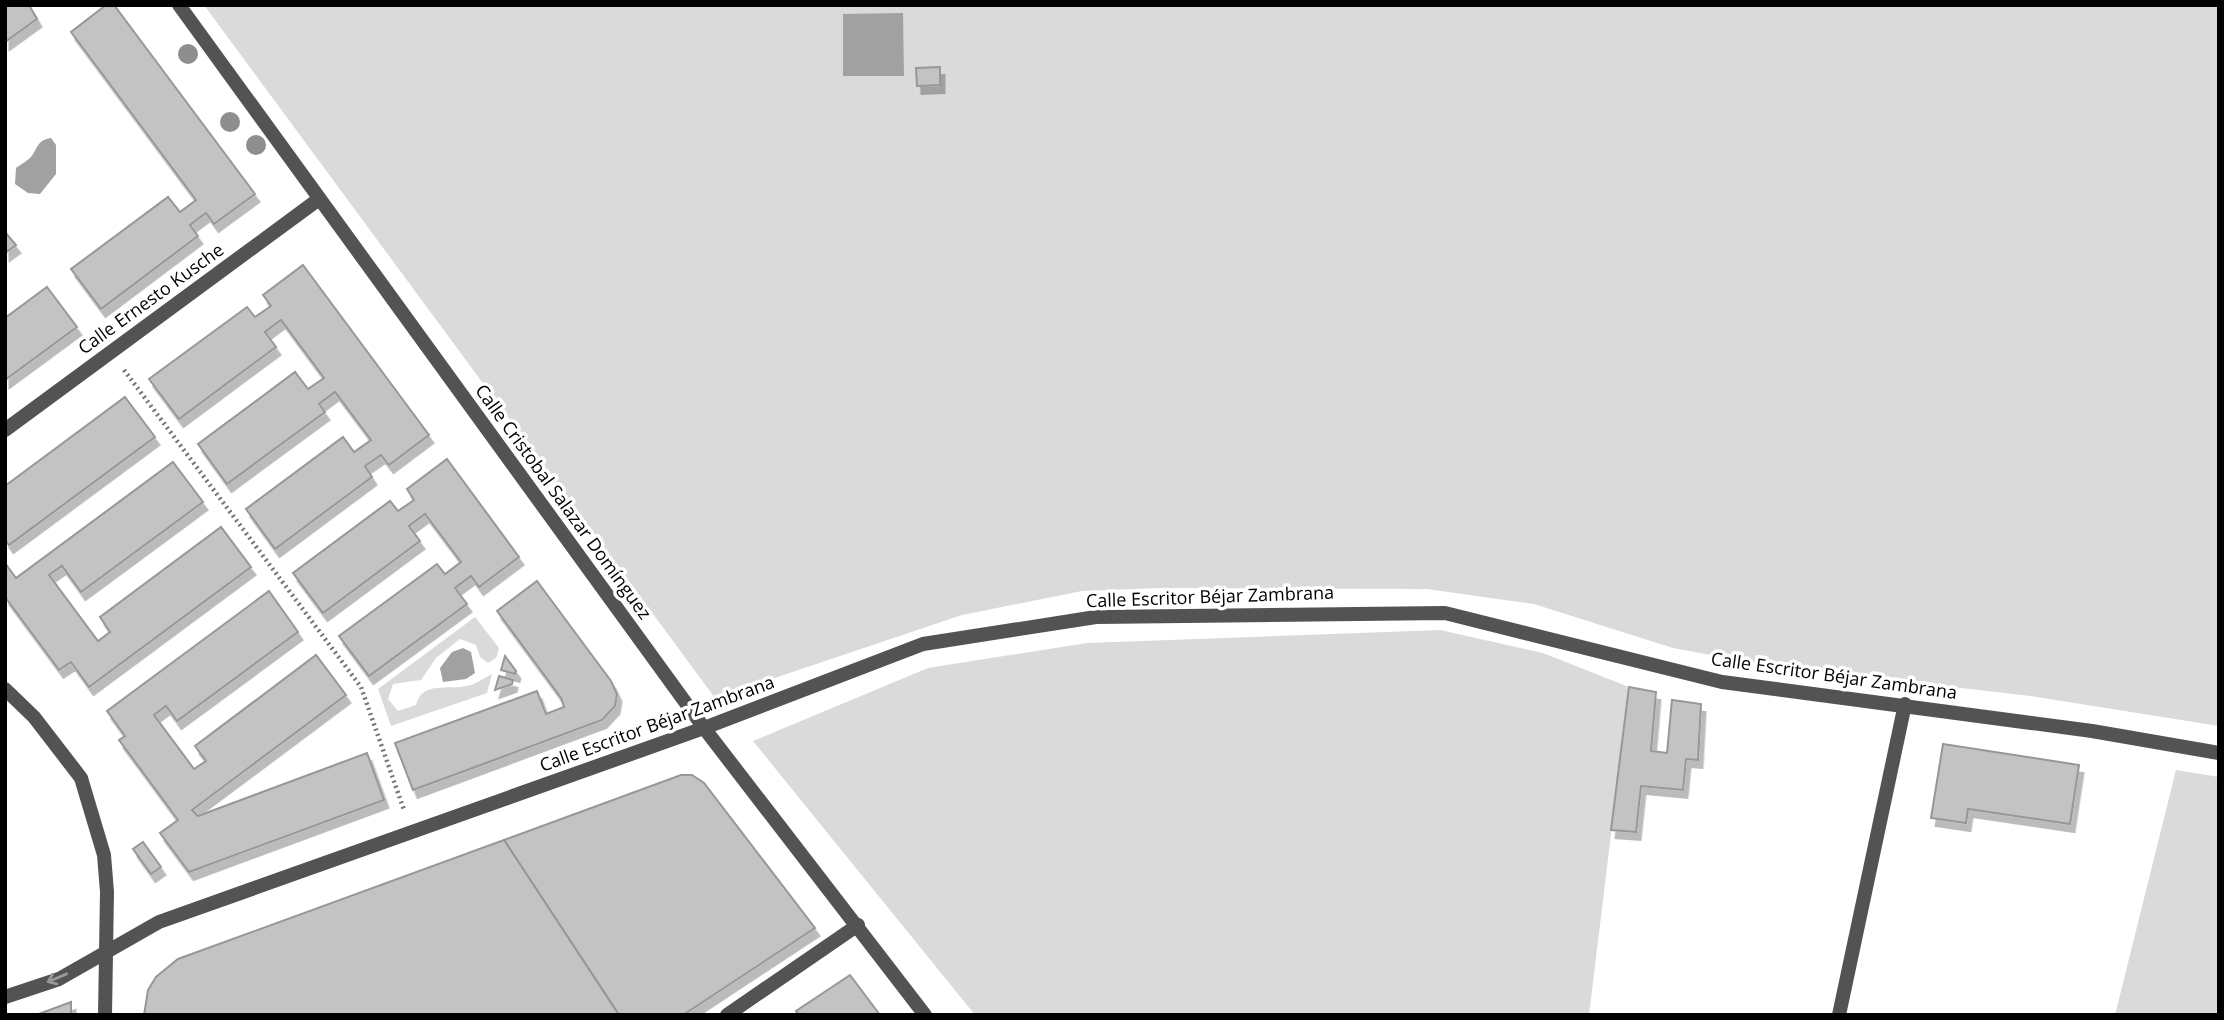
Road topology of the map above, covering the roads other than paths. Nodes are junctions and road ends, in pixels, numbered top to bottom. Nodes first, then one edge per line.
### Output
1 (178, 5) edge
2 (319, 199) junction
3 (5, 430) edge
4 (5, 689) edge
5 (1905, 704) junction
6 (704, 728) junction
7 (2219, 753) edge
8 (858, 925) junction
9 (105, 953) junction
10 (5, 997) edge
11 (105, 1015) edge
12 (727, 1015) edge
13 (925, 1015) edge
14 (1839, 1015) edge

1 - 2 street, Calle Cristobal Salazar Domínguez
2 - 3 street, Calle Ernesto Kusche
2 - 6 street, Calle Cristobal Salazar Domínguez
4 - 9 street
5 - 6 street, Calle Escritor Béjar Zambrana
5 - 7 street, Calle Escritor Béjar Zambrana
5 - 14 street
6 - 8 street, Calle Cristobal Salazar Domínguez
6 - 9 street, Calle Escritor Béjar Zambrana
8 - 12 street
8 - 13 street, Calle Cristobal Salazar Domínguez
9 -> 10 street, Calle Escritor Béjar Zambrana
9 - 11 street

